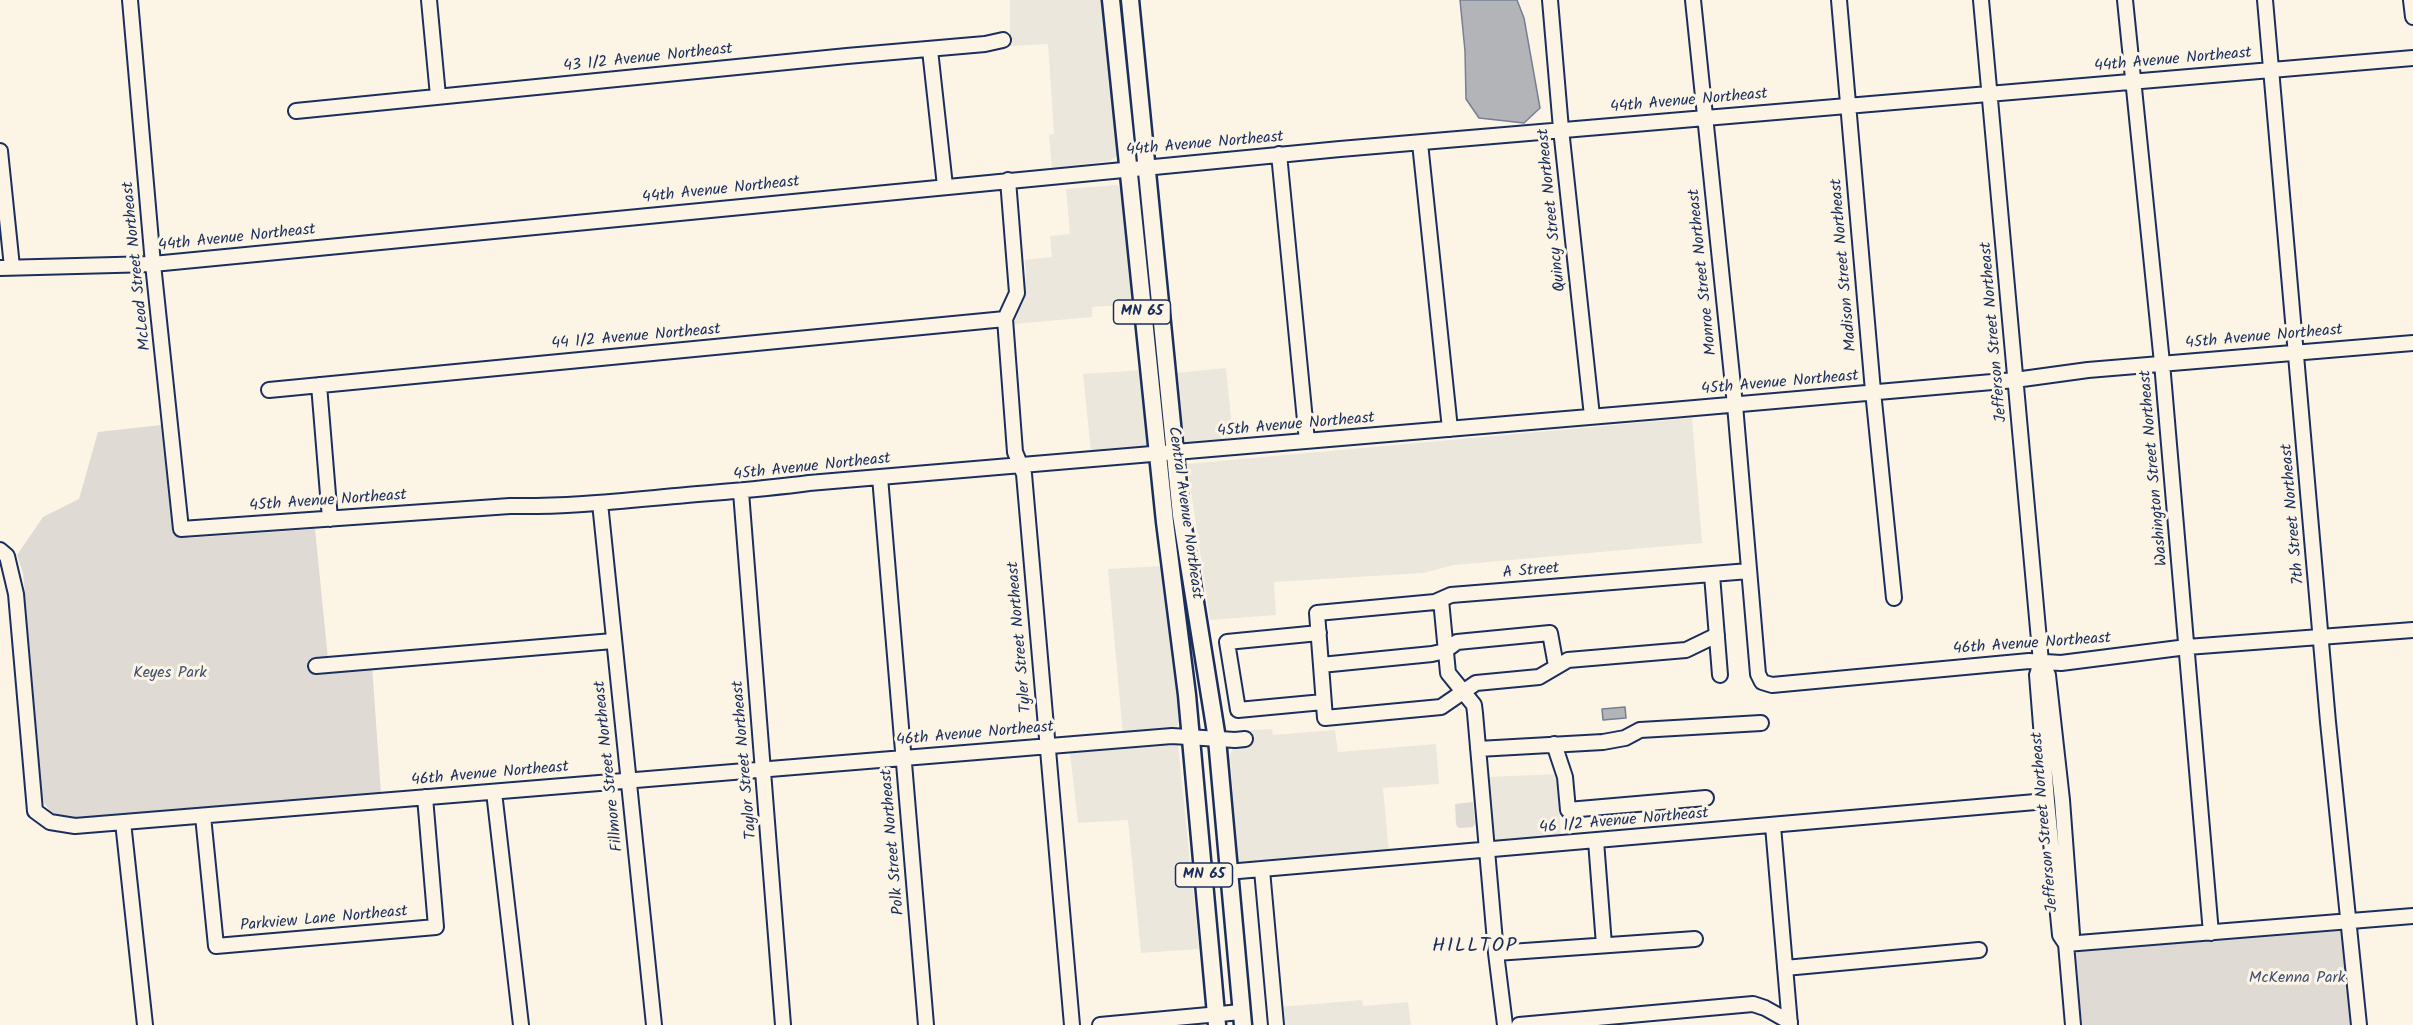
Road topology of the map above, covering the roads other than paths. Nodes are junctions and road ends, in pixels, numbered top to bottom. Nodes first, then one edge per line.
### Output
1 (130, 0) edge
2 (429, 0) edge
3 (1111, 0) edge
4 (1130, 0) edge
5 (1550, 0) edge
6 (1693, 0) edge
7 (1839, 0) edge
8 (1981, 0) edge
9 (2125, 0) edge
10 (2265, 0) edge
11 (2411, 0) edge
12 (2413, 17) edge
13 (1003, 40) dead end
14 (930, 50) junction
15 (2413, 58) edge
16 (2271, 70) junction
17 (2132, 81) junction
18 (1990, 93) junction
19 (438, 96) junction
20 (1848, 105) junction
21 (296, 111) dead end
22 (1705, 117) junction
23 (1561, 129) junction
24 (1420, 143) junction
25 (0, 151) edge
26 (1279, 154) junction
27 (1149, 167) junction
28 (1128, 169) junction
29 (1008, 180) junction
30 (945, 186) junction
31 (153, 264) junction
32 (6, 268) edge
33 (1005, 319) junction
34 (2413, 343) edge
35 (2297, 352) junction
36 (2162, 363) junction
37 (2015, 380) junction
38 (319, 385) junction
39 (269, 390) dead end
40 (1873, 391) junction
41 (1735, 405) junction
42 (1592, 416) junction
43 (1450, 429) junction
44 (1307, 441) junction
45 (1166, 454) junction
46 (1019, 464) junction
47 (880, 477) junction
48 (741, 492) junction
49 (600, 503) junction
50 (330, 519) junction
51 (181, 529) joint
52 (0, 550) edge
53 (1749, 571) junction
54 (1712, 575) junction
55 (1894, 598) dead end
56 (1441, 600) junction
57 (2413, 630) edge
58 (1319, 633) junction
59 (1717, 635) junction
60 (2321, 636) junction
61 (613, 641) junction
62 (2187, 647) junction
63 (1445, 651) junction
64 (2041, 662) junction
65 (1321, 665) junction
66 (316, 666) dead end
67 (1556, 666) junction
68 (1720, 675) dead end
69 (1762, 682) joint
70 (1463, 692) junction
71 (1323, 702) junction
72 (1761, 723) dead end
73 (1191, 736) junction
74 (1217, 739) junction
75 (1245, 739) dead end
76 (1554, 744) junction
77 (1048, 746) junction
78 (1478, 749) junction
79 (903, 758) junction
80 (763, 770) junction
81 (629, 781) junction
82 (494, 792) junction
83 (425, 797) junction
84 (1706, 798) dead end
85 (2046, 801) junction
86 (203, 816) junction
87 (123, 822) junction
88 (1773, 826) junction
89 (1596, 841) junction
90 (1488, 850) junction
91 (1262, 870) junction
92 (1229, 872) junction
93 (1204, 874) junction
94 (2413, 916) edge
95 (2348, 922) junction
96 (2211, 933) junction
97 (1695, 939) dead end
98 (2066, 944) junction
99 (1604, 945) junction
100 (1979, 950) dead end
101 (1496, 953) junction
102 (1785, 968) junction
103 (1242, 1018) edge
104 (1216, 1020) edge
105 (1790, 1023) edge
106 (145, 1025) edge
107 (521, 1025) edge
108 (654, 1025) edge
109 (783, 1025) edge
110 (926, 1025) edge
111 (1072, 1025) edge
112 (1100, 1025) edge
113 (1276, 1025) edge
114 (1505, 1025) edge
115 (1519, 1025) edge
116 (2073, 1025) edge
117 (2359, 1025) edge

1 - 31 street, McLeod Street Northeast
2 - 19 street
3 - 28 main road, Central Avenue Northeast / MN 65
4 - 27 main road, Central Avenue Northeast / MN 65
5 - 23 street, Quincy Street Northeast
6 - 22 street, Monroe Street Northeast
7 - 20 street, Madison Street Northeast
8 - 18 street, Jefferson Street Northeast
9 - 17 street, Washington Street Northeast
10 - 16 street, 7th Street Northeast
11 - 12 street
13 - 14 street, 43 1/2 Avenue Northeast
14 - 19 street, 43 1/2 Avenue Northeast
14 - 30 street
15 - 16 street, 44th Avenue Northeast
16 - 17 street, 44th Avenue Northeast
16 - 35 street, 7th Street Northeast
17 - 18 street, 44th Avenue Northeast
17 - 36 street, Washington Street Northeast
18 - 20 street, 44th Avenue Northeast
18 - 37 street, Jefferson Street Northeast
19 - 21 street, 43 1/2 Avenue Northeast
20 - 22 street, 44th Avenue Northeast
20 - 40 street, Madison Street Northeast
22 - 23 street, 44th Avenue Northeast
22 - 41 street, Monroe Street Northeast
23 - 24 street, 44th Avenue Northeast
23 - 42 street, Quincy Street Northeast
24 - 26 street, 44th Avenue Northeast
24 - 43 street
25 - 32 street
26 - 27 street, 44th Avenue Northeast
26 - 44 street
27 - 28 street, 44th Avenue Northeast
27 - 45 main road, Central Avenue Northeast / MN 65
28 - 29 street, 44th Avenue Northeast
28 - 45 main road, Central Avenue Northeast / MN 65
29 - 30 street, 44th Avenue Northeast
29 - 33 street
30 - 31 street, 44th Avenue Northeast
31 - 32 street, 44th Avenue Northeast
31 - 51 street, McLeod Street Northeast
33 - 38 street, 44 1/2 Avenue Northeast
33 - 46 street, Tyler Street Northeast
34 - 35 street, 45th Avenue Northeast
35 - 36 street, 45th Avenue Northeast
35 - 60 street, 7th Street Northeast
36 - 37 street, 45th Avenue Northeast
36 - 62 street, Washington Street Northeast
37 - 40 street, 45th Avenue Northeast
37 - 64 street, Jefferson Street Northeast
38 - 39 street, 44 1/2 Avenue Northeast
38 - 50 street
40 - 41 street, 45th Avenue Northeast
40 - 55 street, Madison Street Northeast
41 - 42 street, 45th Avenue Northeast
41 - 53 street, Monroe Street Northeast
42 - 43 street, 45th Avenue Northeast
43 - 44 street, 45th Avenue Northeast
44 - 45 street, 45th Avenue Northeast
45 - 46 street, 45th Avenue Northeast
45 - 73 main road, Central Avenue Northeast / MN 65
45 - 74 main road, Central Avenue Northeast / MN 65
46 - 47 street, 45th Avenue Northeast
46 - 77 street, Tyler Street Northeast
47 - 48 street, 45th Avenue Northeast
47 - 79 street, Polk Street Northeast
48 - 49 street, 45th Avenue Northeast
48 - 80 street, Taylor Street Northeast
49 - 50 street, 45th Avenue Northeast
49 - 61 street, Fillmore Street Northeast
50 - 51 street, 45th Avenue Northeast
52 - 87 street, 46th Avenue Northeast
53 - 54 street, A Street
53 - 69 street, Monroe Street Northeast
54 - 56 street, A Street
54 - 59 street
56 - 58 street, A Street
56 - 63 street
57 - 60 street, 46th Avenue Northeast
58 - 65 street
58 - 71 street
59 - 67 street
59 - 68 street
60 - 62 street, 46th Avenue Northeast
60 - 95 street, 7th Street Northeast
61 - 66 street
61 - 81 street, Fillmore Street Northeast
62 - 64 street, 46th Avenue Northeast
62 - 96 street, Washington Street Northeast
63 - 65 street
63 - 67 street
63 - 70 street
64 - 69 street, 46th Avenue Northeast
64 - 85 street, Jefferson Street Northeast
64 - 98 street, Jefferson Street Northeast
65 - 71 street
67 - 70 street
70 - 71 street
70 - 78 street
72 - 76 street
73 - 74 street, 46th Avenue Northeast
73 - 77 street, 46th Avenue Northeast
73 - 93 main road, Central Avenue Northeast / MN 65
74 - 75 street, 46th Avenue Northeast
74 - 92 main road, Central Avenue Northeast / MN 65
76 - 78 street
76 - 84 street
77 - 79 street, 46th Avenue Northeast
77 - 111 street, Tyler Street Northeast
78 - 90 street
79 - 80 street, 46th Avenue Northeast
79 - 110 street, Polk Street Northeast
80 - 81 street, 46th Avenue Northeast
80 - 109 street, Taylor Street Northeast
81 - 82 street, 46th Avenue Northeast
81 - 108 street, Fillmore Street Northeast
82 - 83 street, 46th Avenue Northeast
82 - 107 street
83 - 86 street, 46th Avenue Northeast
83 - 86 street, Parkview Lane Northeast
85 - 88 street, 46 1/2 Avenue Northeast
85 - 98 street, Jefferson Street Northeast
86 - 87 street, 46th Avenue Northeast
87 - 106 street
88 - 89 street, 46 1/2 Avenue Northeast
88 - 102 street
89 - 90 street, 46 1/2 Avenue Northeast
89 - 99 street
90 - 91 street, 46 1/2 Avenue Northeast
90 - 101 street
91 - 92 street, 46 1/2 Avenue Northeast
91 - 113 street
92 - 93 street, 46 1/2 Avenue Northeast
92 - 103 main road, Central Avenue Northeast / MN 65
93 - 104 main road, Central Avenue Northeast / MN 65
94 - 95 street
95 - 96 street
95 - 117 street, 7th Street Northeast
96 - 98 street
97 - 99 street
98 - 116 street, Jefferson Street Northeast
99 - 101 street
100 - 102 street
101 - 114 street
102 - 105 street
103 - 104 street
104 - 112 street
105 - 115 street

